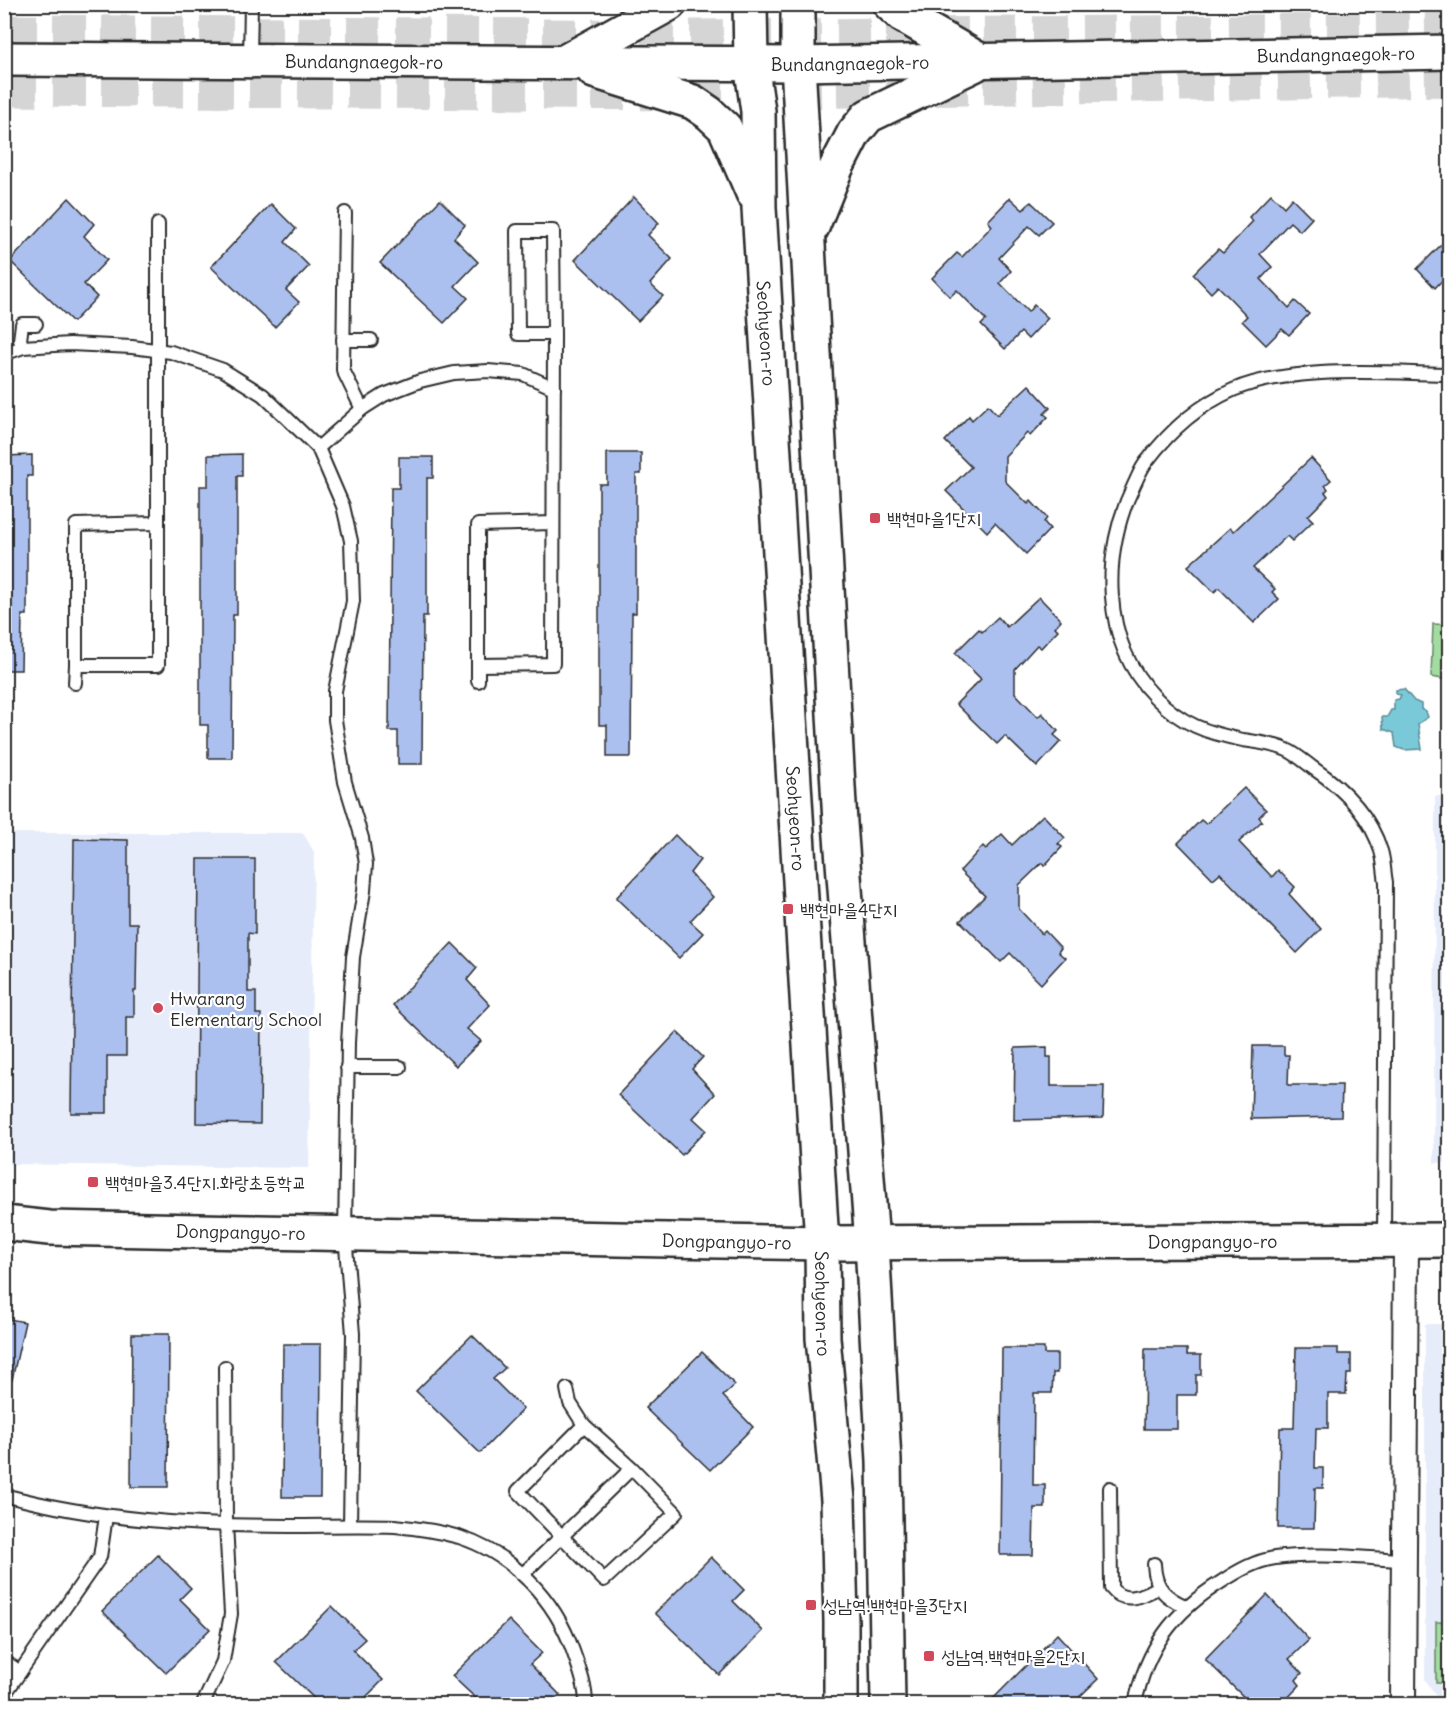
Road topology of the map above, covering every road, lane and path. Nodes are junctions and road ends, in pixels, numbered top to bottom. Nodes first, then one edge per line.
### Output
1 (251, 4) edge
2 (669, 4) edge
3 (750, 4) edge
4 (798, 4) edge
5 (890, 4) edge
6 (1449, 52) edge
7 (4, 59) edge
8 (250, 59) junction
9 (981, 61) junction
10 (564, 62) junction
11 (751, 63) junction
12 (798, 63) junction
13 (759, 208) junction
14 (345, 213) dead end
15 (158, 224) dead end
16 (808, 237) junction
17 (36, 324) dead end
18 (554, 334) junction
19 (343, 340) junction
20 (371, 340) dead end
21 (23, 347) junction
22 (157, 350) junction
23 (4, 354) edge
24 (1449, 374) edge
25 (554, 388) junction
26 (362, 409) junction
27 (318, 448) junction
28 (157, 523) junction
29 (552, 523) junction
30 (76, 665) junction
31 (478, 665) junction
32 (478, 681) dead end
33 (75, 683) dead end
34 (347, 1067) junction
35 (400, 1067) dead end
36 (4, 1223) edge
37 (345, 1234) junction
38 (1449, 1240) edge
39 (1395, 1241) junction
40 (822, 1243) junction
41 (872, 1243) junction
42 (225, 1367) dead end
43 (567, 1389) dead end
44 (584, 1425) junction
45 (633, 1468) junction
46 (1110, 1488) dead end
47 (4, 1495) edge
48 (106, 1516) junction
49 (226, 1524) junction
50 (350, 1525) junction
51 (562, 1536) junction
52 (1403, 1560) junction
53 (1154, 1564) dead end
54 (523, 1575) junction
55 (1159, 1587) junction
56 (1187, 1607) junction
57 (4, 1661) edge
58 (20, 1672) junction
59 (4, 1695) edge
60 (203, 1704) edge
61 (586, 1704) edge
62 (841, 1704) edge
63 (888, 1704) edge
64 (1135, 1704) edge
65 (1403, 1704) edge

1 - 8 lane
2 - 10 main road
3 - 11 main road, Seohyeon-ro
4 - 12 main road
5 - 9 main road
6 - 9 main road, Bundangnaegok-ro
7 - 8 main road, Bundangnaegok-ro
8 - 10 main road, Bundangnaegok-ro
9 - 12 main road, Bundangnaegok-ro
9 - 16 main road
10 - 11 main road, Bundangnaegok-ro
10 - 13 main road
11 - 12 main road, Bundangnaegok-ro
11 - 13 main road, Seohyeon-ro
12 - 16 main road
13 - 40 main road, Seohyeon-ro
14 - 19 lane
15 - 22 lane
16 - 41 main road
17 - 21 lane
18 - 18 lane
18 - 25 lane
19 - 20 lane
19 - 26 lane
21 - 22 lane
21 - 23 lane
22 - 27 lane
22 - 28 lane
24 - 39 lane
25 - 26 lane
25 - 29 lane
26 - 27 lane
27 - 34 lane
28 - 30 lane
28 - 30 lane
29 - 31 lane
29 - 31 lane
30 - 33 lane
31 - 32 lane
34 - 35 lane
34 - 37 lane
36 - 37 main road, Dongpangyo-ro
37 - 40 main road, Dongpangyo-ro
37 - 50 lane
38 - 39 main road, Dongpangyo-ro
39 - 41 main road, Dongpangyo-ro
39 - 52 street
40 - 41 main road, Dongpangyo-ro
40 - 62 main road, Seohyeon-ro
41 - 63 main road
42 - 49 lane
43 - 44 lane
44 - 45 lane
44 - 51 lane
45 - 51 lane
45 - 51 lane
46 - 55 lane
47 - 48 lane
48 - 49 lane
48 - 58 lane
49 - 50 lane
49 - 60 lane
50 - 54 lane
51 - 54 lane
52 - 56 lane
52 - 65 street
53 - 55 lane
54 - 61 lane
55 - 56 lane
56 - 64 lane
57 - 58 lane
58 - 59 lane

